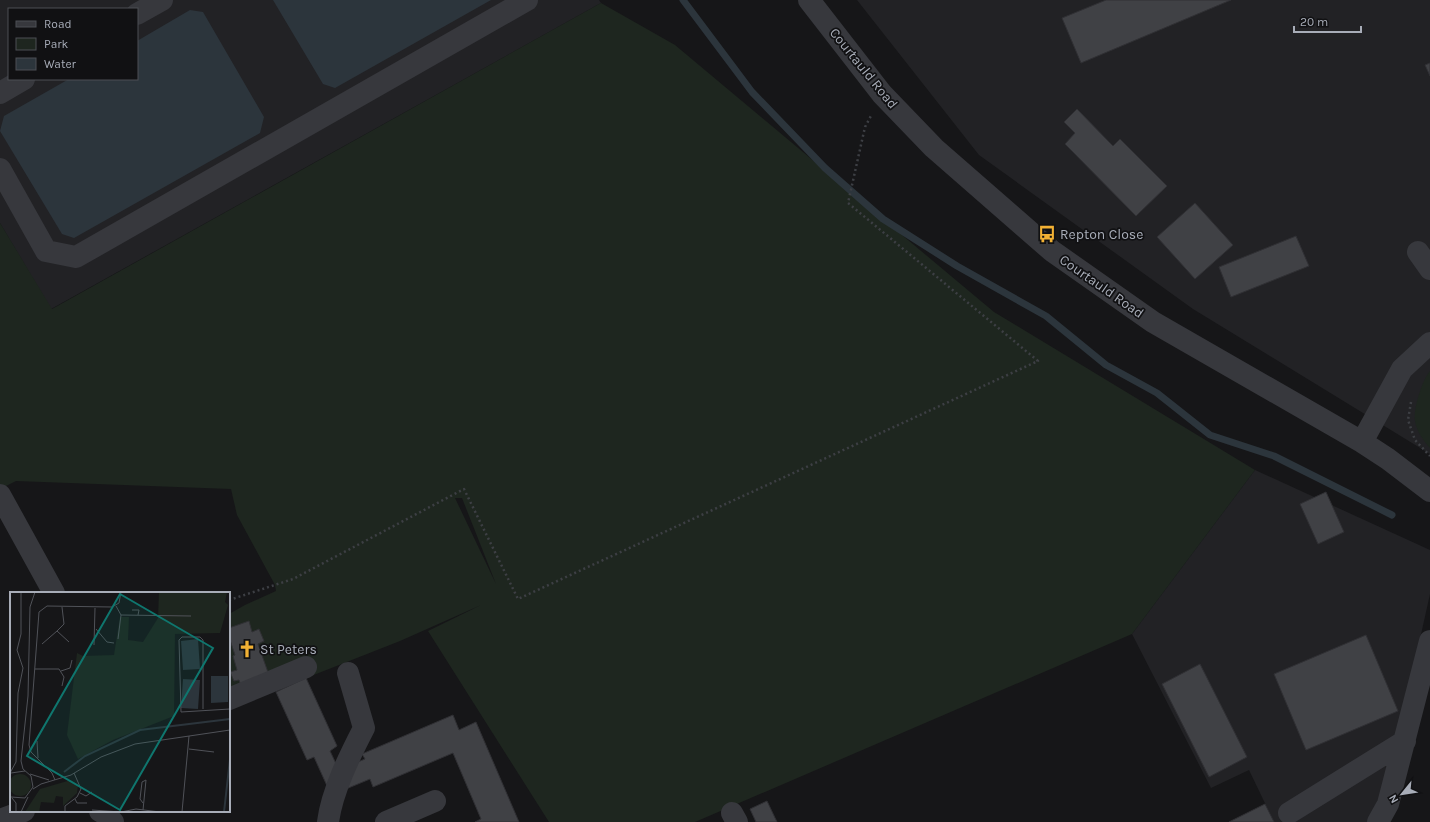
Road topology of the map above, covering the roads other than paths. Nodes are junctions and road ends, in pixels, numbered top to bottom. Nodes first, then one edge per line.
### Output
1 (162, 0) edge
2 (527, 0) edge
3 (809, 0) edge
4 (138, 13) edge
5 (22, 80) edge
6 (0, 92) edge
7 (0, 169) edge
8 (1430, 343) edge
9 (1362, 442) junction
10 (1430, 491) edge
11 (0, 495) edge
12 (53, 592) edge
13 (1430, 641) edge
14 (306, 667) dead end
15 (348, 673) dead end
16 (230, 699) edge
17 (1404, 741) junction
18 (435, 801) dead end
19 (21, 812) edge
20 (102, 812) edge
21 (1289, 813) dead end
22 (0, 820) edge
23 (113, 822) edge
24 (328, 822) edge
25 (386, 822) edge
26 (1378, 822) edge

1 - 4 street
2 - 7 street
3 - 9 street, Courtauld Road
5 - 6 street
8 - 9 street
9 - 10 street, Courtauld Road
11 - 12 street
13 - 17 street
14 - 16 street
15 - 24 street
17 - 21 street
17 - 26 street
18 - 25 street
19 - 22 street
20 - 23 street

